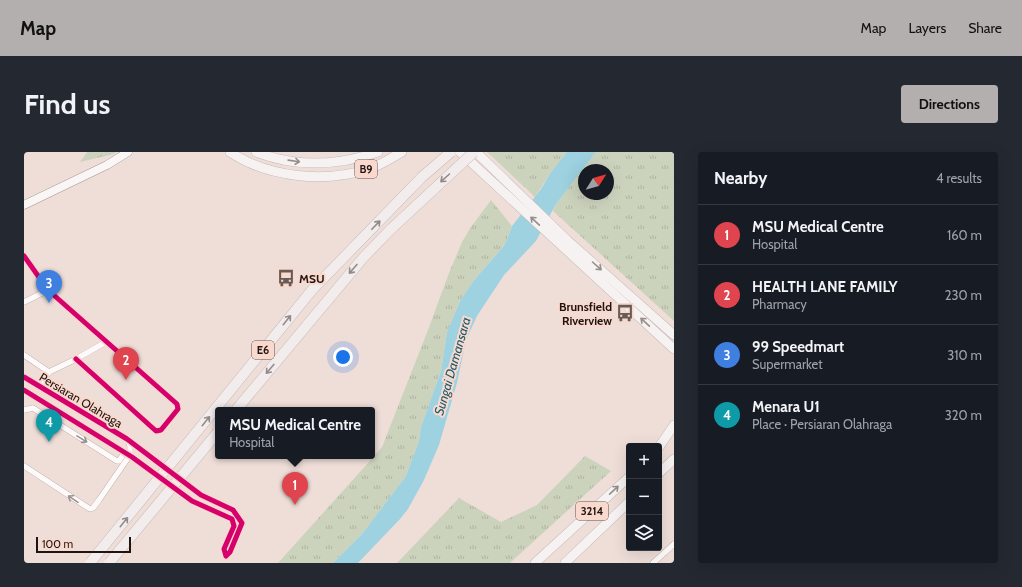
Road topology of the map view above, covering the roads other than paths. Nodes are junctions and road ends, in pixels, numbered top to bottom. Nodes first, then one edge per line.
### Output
1 (128, 152) edge
2 (230, 152) edge
3 (256, 152) edge
4 (378, 152) edge
5 (402, 152) edge
6 (451, 152) edge
7 (460, 152) edge
8 (475, 152) edge
9 (511, 193) junction
10 (24, 205) edge
11 (565, 243) junction
12 (24, 256) edge
13 (48, 290) junction
14 (24, 302) edge
15 (674, 335) edge
16 (106, 342) junction
17 (674, 348) edge
18 (24, 355) edge
19 (76, 359) junction
20 (49, 372) junction
21 (24, 377) edge
22 (39, 387) junction
23 (24, 390) edge
24 (217, 407) edge
25 (239, 407) edge
26 (215, 409) edge
27 (24, 410) edge
28 (674, 425) edge
29 (215, 436) edge
30 (674, 436) edge
31 (127, 439) junction
32 (662, 443) edge
33 (662, 446) edge
34 (127, 454) junction
35 (674, 459) edge
36 (24, 466) edge
37 (662, 471) edge
38 (627, 479) edge
39 (626, 505) edge
40 (674, 544) edge
41 (585, 545) junction
42 (90, 563) edge
43 (109, 563) edge
44 (535, 563) edge
45 (565, 563) edge
46 (570, 563) edge
47 (653, 563) edge

1 - 10 street
2 - 5 main road, B9
3 -> 4 main road, B9
24 -> 6 highway, E6, bridge
7 - 9 main road
8 - 9 main road
8 -> 25 highway, E6, bridge
9 - 11 main road
11 -> 15 main road
17 -> 11 main road
12 - 13 street
13 - 14 street
13 - 16 street
16 - 19 street
16 - 19 street
18 - 20 street
19 - 20 street
20 - 22 street
21 - 22 street, Persiaran Olahraga
22 - 31 street, Persiaran Olahraga
23 - 34 street, Persiaran Olahraga
42 -> 26 highway, E6, bridge
27 -> 34 street
28 - 32 main road
29 - 43 highway, bridge
30 - 33 main road
31 - 34 street
31 - 34 street, Persiaran Olahraga
34 -> 36 street
35 - 37 main road
44 -> 38 main road, 3214
39 - 41 main road, 3214
40 - 47 street
41 - 45 main road, 3214
41 - 46 main road

